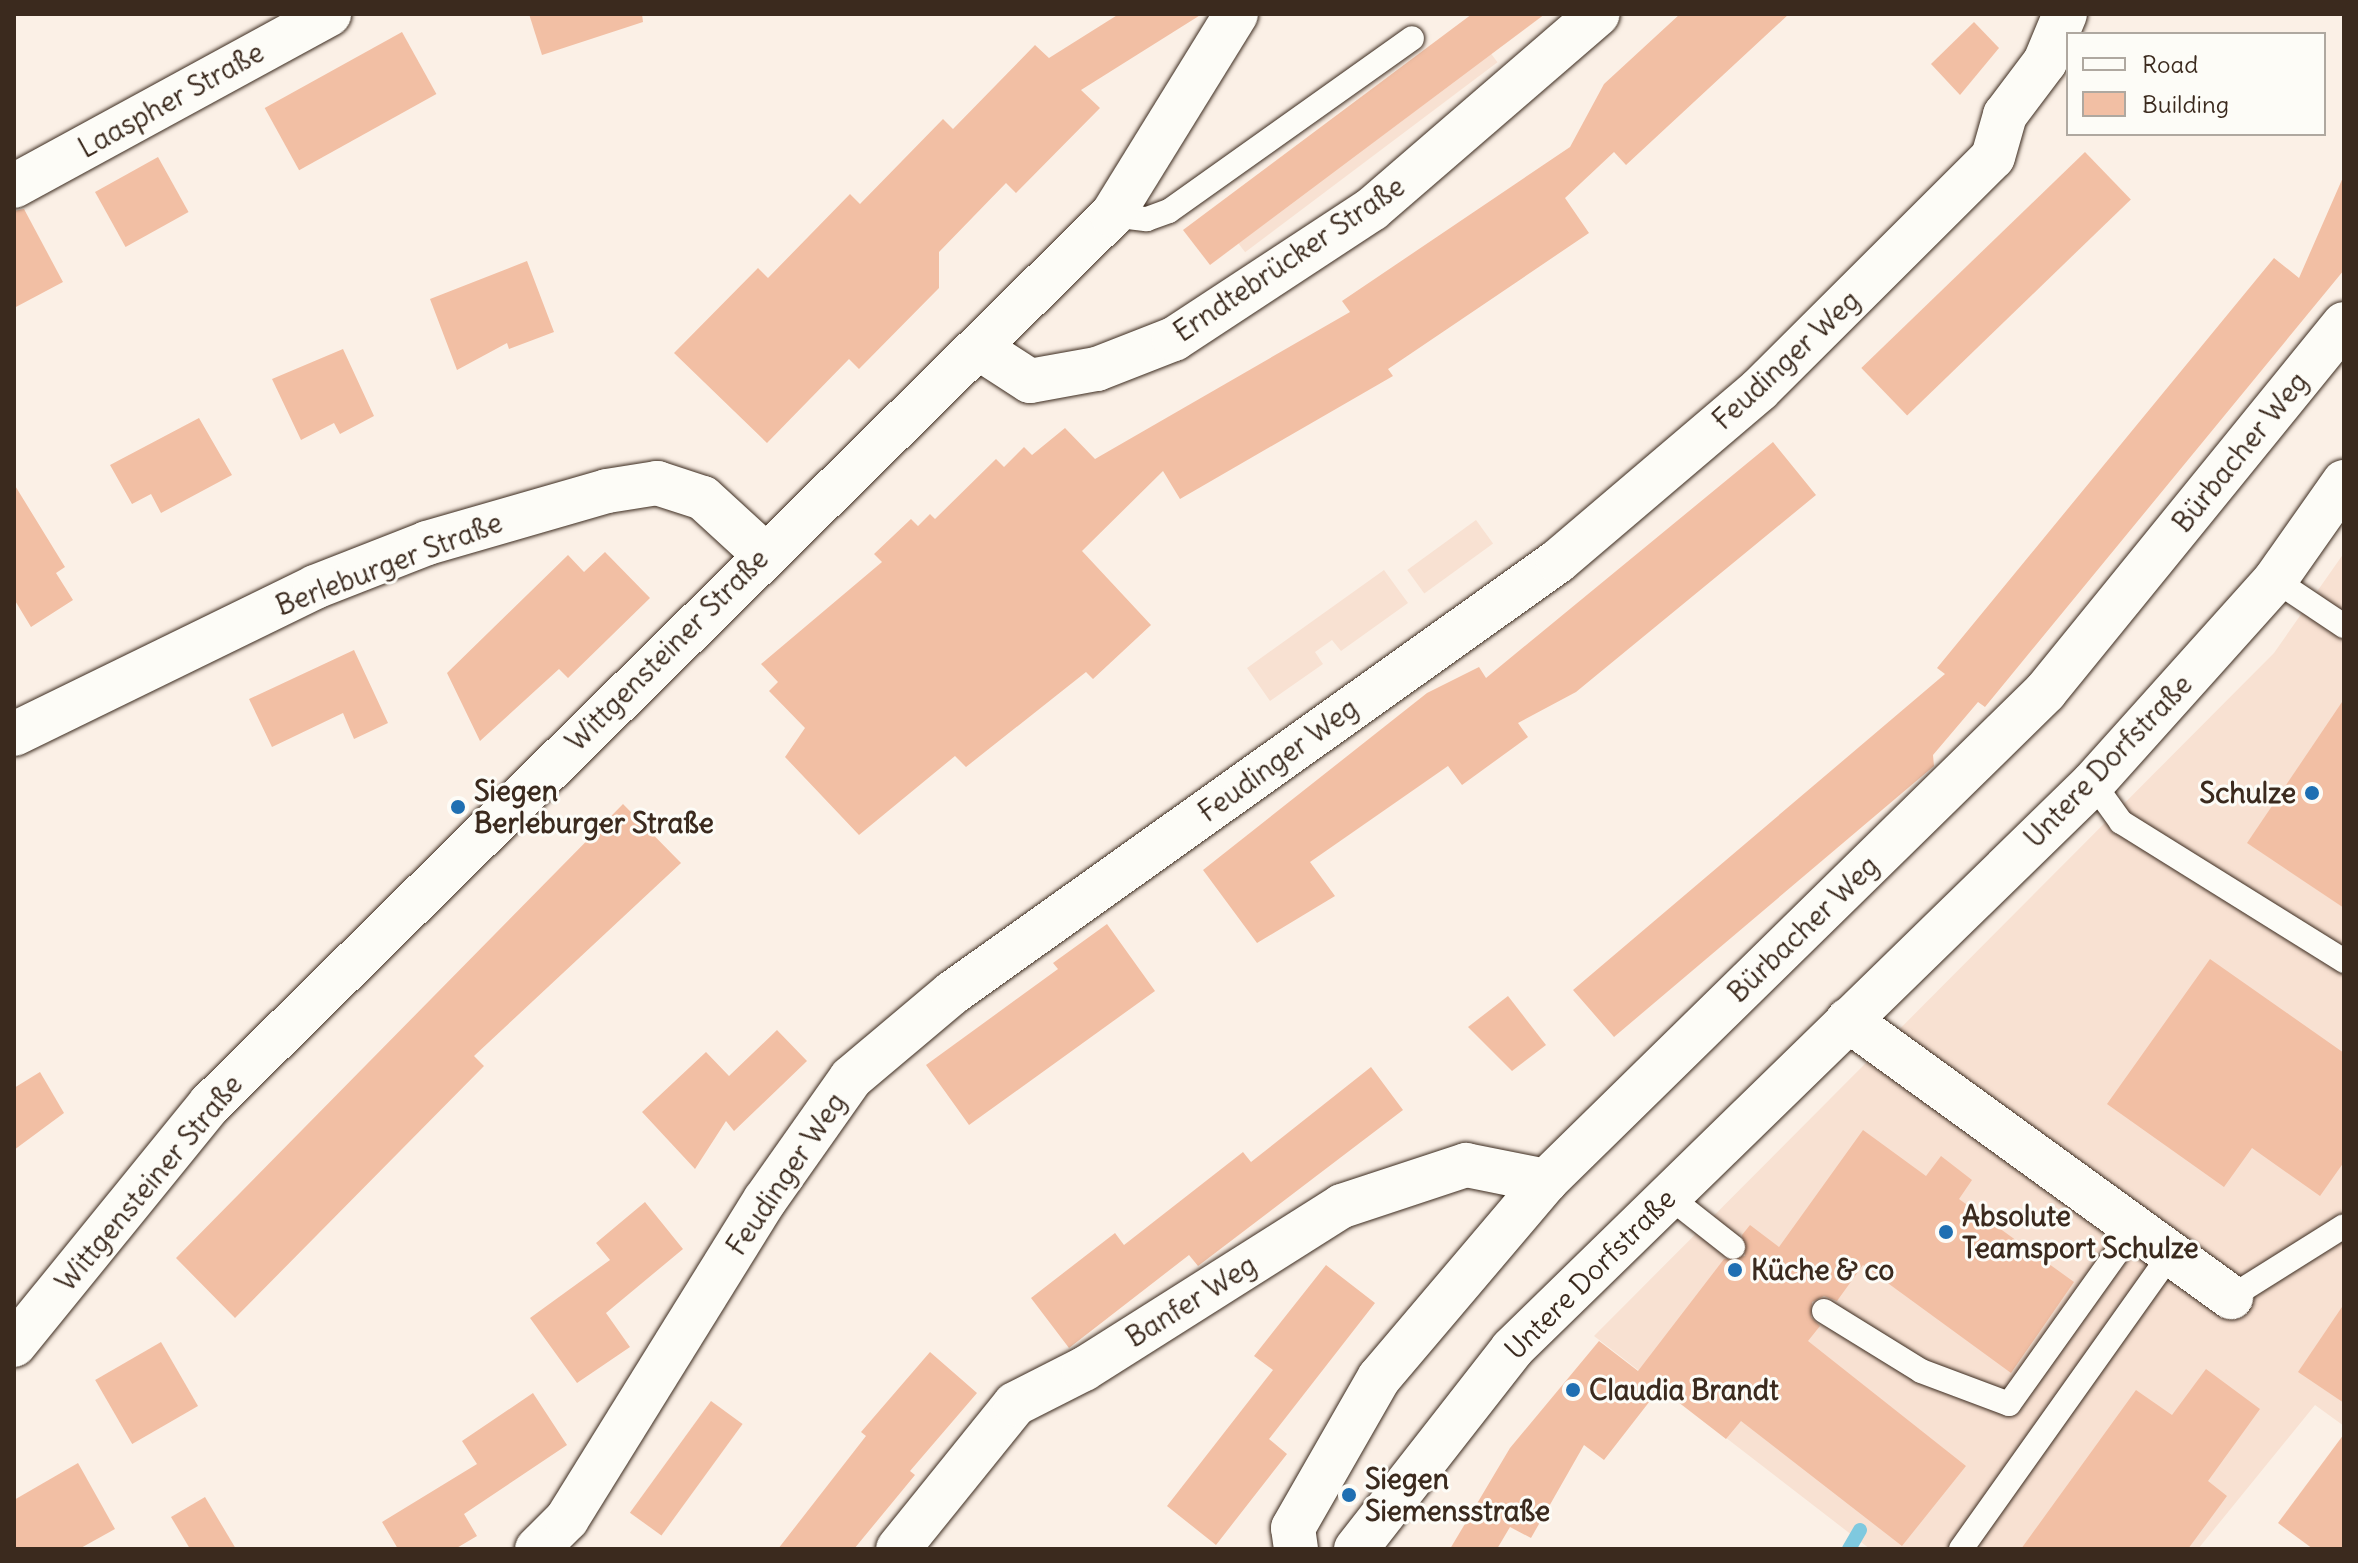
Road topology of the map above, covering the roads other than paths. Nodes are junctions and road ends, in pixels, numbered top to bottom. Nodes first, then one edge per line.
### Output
1 (329, 14) edge
2 (1236, 14) edge
3 (1598, 14) edge
4 (2065, 14) edge
5 (1412, 38) dead end
6 (14, 186) edge
7 (1112, 215) junction
8 (2344, 324) edge
9 (982, 350) junction
10 (2344, 482) edge
11 (763, 553) junction
12 (2275, 580) junction
13 (2344, 626) edge
14 (14, 734) edge
15 (2093, 783) junction
16 (2344, 961) edge
17 (1848, 1020) junction
18 (1546, 1181) junction
19 (1667, 1195) junction
20 (2344, 1226) edge
21 (2134, 1229) junction
22 (1733, 1247) dead end
23 (2170, 1255) junction
24 (2231, 1297) joint
25 (1824, 1311) dead end
26 (14, 1345) edge
27 (537, 1549) edge
28 (898, 1549) edge
29 (1296, 1549) edge
30 (1356, 1549) edge
31 (1961, 1549) edge

1 - 6 street, Laaspher Straße
2 - 7 street, Wittgensteiner Straße
3 - 9 street, Erndtebrücker Straße
4 - 27 street, Feudinger Weg
5 - 7 lane
7 - 9 street, Wittgensteiner Straße
8 - 18 street, Bürbacher Weg
9 - 11 street, Wittgensteiner Straße
10 - 12 street, Untere Dorfstraße
11 - 14 street, Berleburger Straße
11 - 26 street, Wittgensteiner Straße
12 - 13 lane
12 - 15 street, Untere Dorfstraße
15 - 16 lane
15 - 17 street, Untere Dorfstraße
17 - 19 street, Untere Dorfstraße
17 - 21 street
18 - 28 street, Banfer Weg
18 - 29 street, Bürbacher Weg
19 - 22 lane
19 - 30 street, Untere Dorfstraße
20 - 24 lane
21 - 23 street
21 - 25 lane
23 - 24 street
23 - 31 lane

